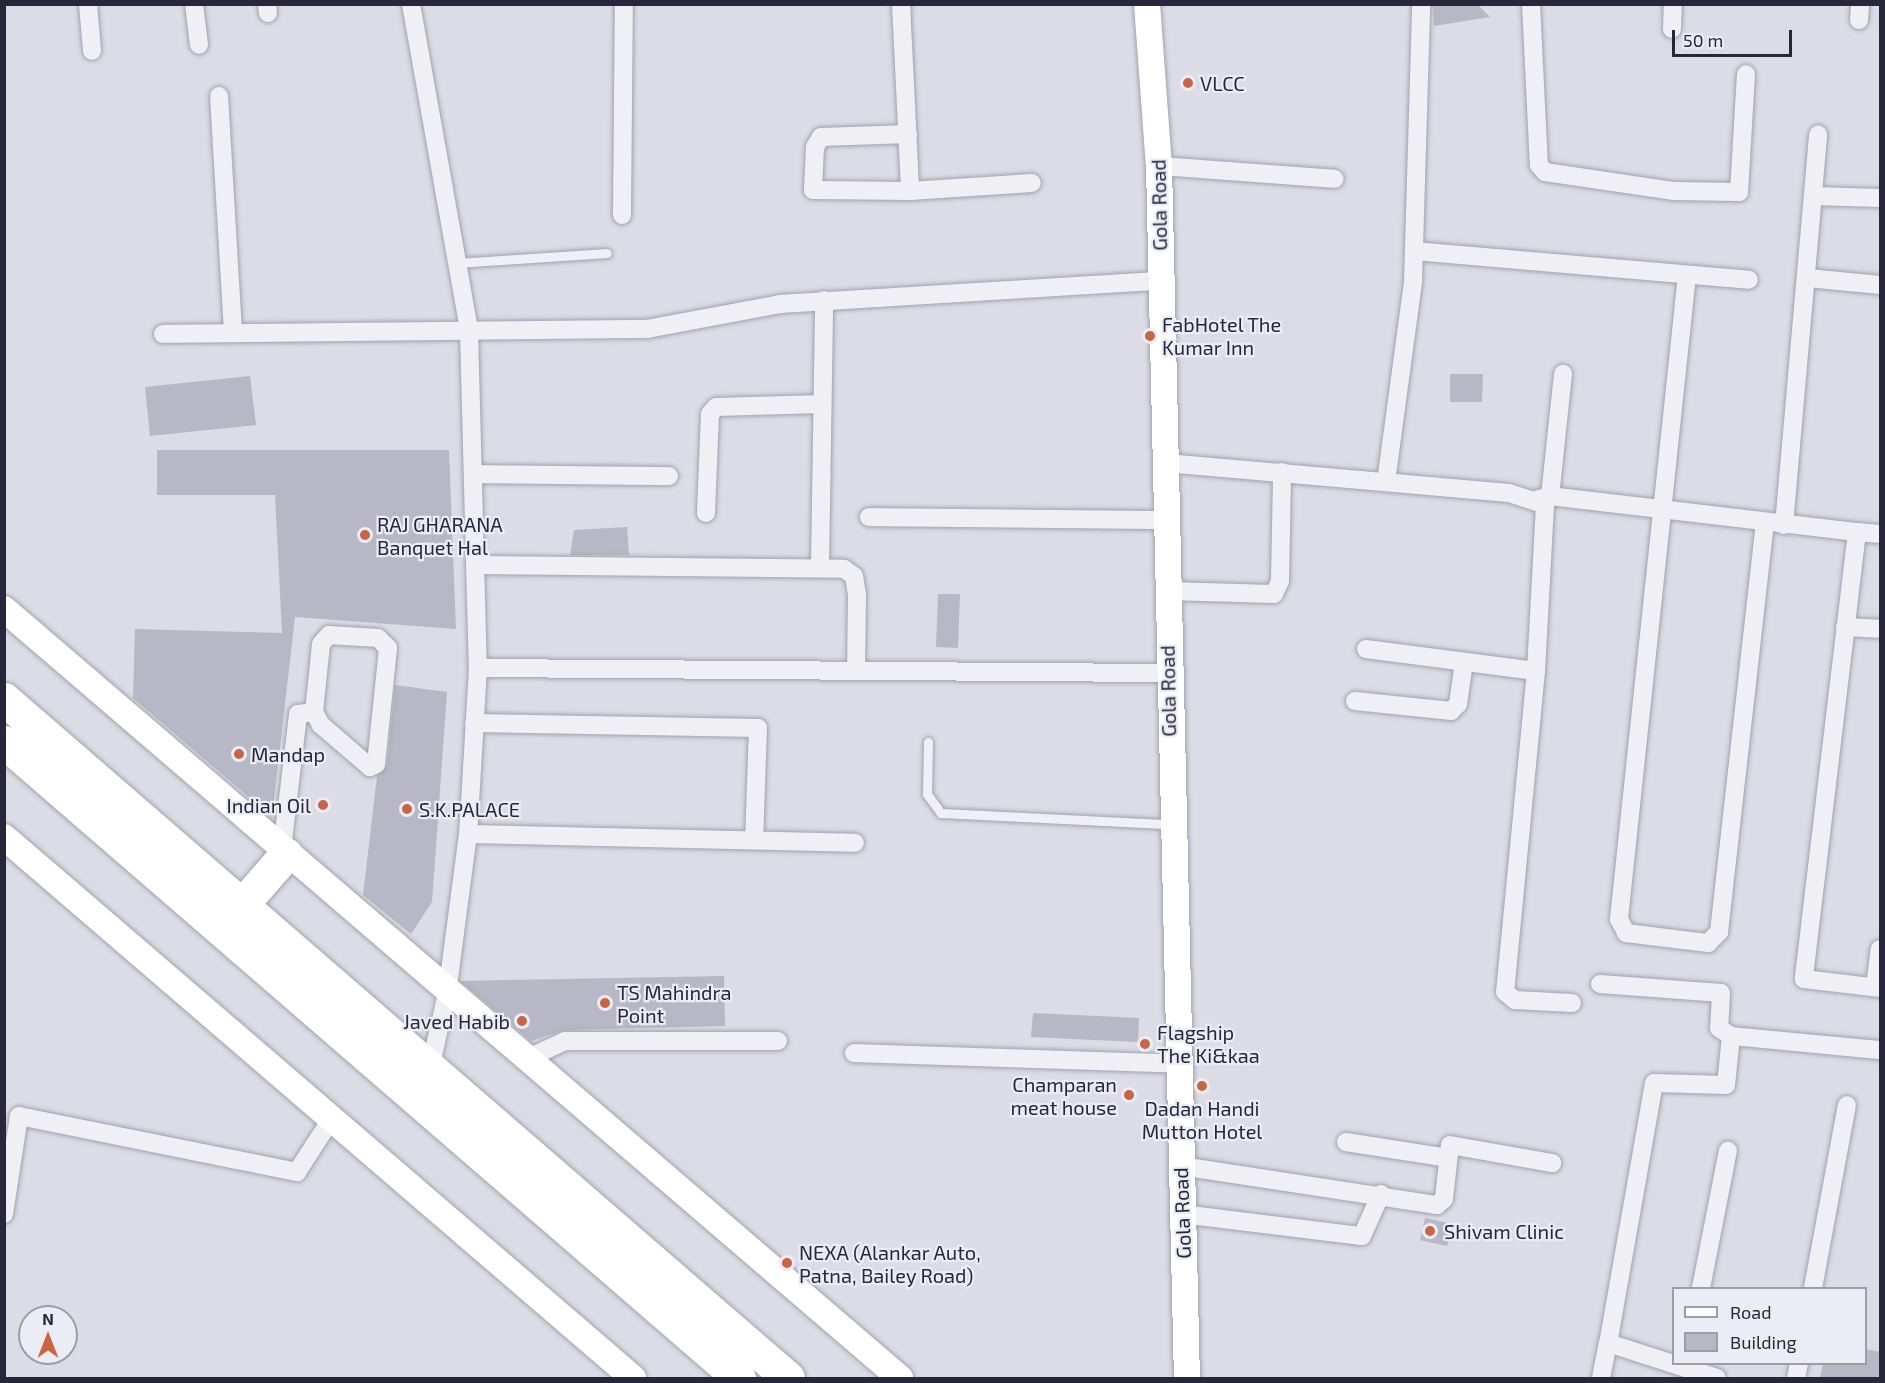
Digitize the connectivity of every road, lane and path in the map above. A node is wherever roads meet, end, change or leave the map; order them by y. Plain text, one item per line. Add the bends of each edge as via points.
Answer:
1 (88, 4) edge
2 (194, 4) edge
3 (411, 4) edge
4 (624, 4) edge
5 (901, 4) edge
6 (1147, 4) edge
7 (1421, 4) edge
8 (1531, 4) edge
9 (1673, 4) edge
10 (1672, 29) dead end
11 (199, 45) dead end
12 (92, 51) dead end
13 (1746, 74) dead end
14 (219, 96) dead end
15 (908, 134) junction
16 (1818, 134) dead end
17 (1159, 166) junction
18 (1335, 179) dead end
19 (1032, 183) dead end
20 (910, 191) junction
21 (1814, 196) junction
22 (1881, 198) edge
23 (622, 215) dead end
24 (1414, 251) junction
25 (607, 253) dead end
26 (457, 263) junction
27 (1687, 275) junction
28 (1808, 278) junction
29 (1749, 280) dead end
30 (1161, 281) junction
31 (1881, 285) edge
32 (824, 300) junction
33 (468, 328) junction
34 (233, 332) junction
35 (163, 334) dead end
36 (1563, 374) dead end
37 (822, 404) junction
38 (1166, 463) junction
39 (1282, 472) junction
40 (474, 474) junction
41 (669, 476) dead end
42 (1386, 482) junction
43 (1545, 498) junction
44 (706, 513) dead end
45 (1665, 514) junction
46 (869, 517) dead end
47 (1169, 520) junction
48 (1765, 523) junction
49 (1784, 525) junction
50 (1857, 532) junction
51 (1881, 534) edge
52 (476, 565) junction
53 (820, 566) junction
54 (1168, 591) junction
55 (4, 609) edge
56 (1845, 627) junction
57 (1881, 629) edge
58 (1366, 649) dead end
59 (1464, 662) junction
60 (478, 669) junction
61 (856, 671) junction
62 (1536, 671) junction
63 (1167, 673) junction
64 (4, 699) edge
65 (1355, 701) dead end
66 (314, 712) junction
67 (474, 723) junction
68 (4, 742) edge
69 (928, 742) dead end
70 (1170, 824) junction
71 (468, 834) junction
72 (4, 837) edge
73 (754, 840) junction
74 (855, 843) dead end
75 (284, 851) junction
76 (240, 907) junction
77 (1881, 949) edge
78 (1600, 984) dead end
79 (1878, 988) edge
80 (447, 993) junction
81 (1572, 1003) dead end
82 (1731, 1036) junction
83 (778, 1041) dead end
84 (1881, 1050) edge
85 (854, 1053) dead end
86 (524, 1060) junction
87 (1179, 1064) junction
88 (422, 1082) junction
89 (1847, 1105) dead end
90 (332, 1118) junction
91 (1346, 1142) dead end
92 (1728, 1151) dead end
93 (1448, 1158) junction
94 (1552, 1162) dead end
95 (1181, 1166) junction
96 (1382, 1194) junction
97 (4, 1214) edge
98 (1182, 1214) junction
99 (1701, 1287) edge
100 (1813, 1287) edge
101 (1608, 1343) junction
102 (1672, 1362) edge
103 (1686, 1366) edge
104 (633, 1378) edge
105 (739, 1378) edge
106 (788, 1378) edge
107 (900, 1378) edge
108 (1187, 1378) edge
109 (1601, 1378) edge
110 (1717, 1378) edge

1 - 12 street
2 - 11 street
3 - 26 street
4 - 23 street
5 - 15 street
6 - 17 street, Gola Road
7 - 24 street
8 - 13 street via 1539,165 1545,172 1673,191 1740,192
9 - 10 street
14 - 34 street
15 - 20 street
15 - 20 street via 821,137 814,147 812,185 816,193
16 - 21 street
17 - 18 street
17 - 30 street, Gola Road
19 - 20 street
21 - 22 street
21 - 28 street
24 - 27 street
24 - 42 street
25 - 26 lane
26 - 33 street
27 - 29 street
27 - 45 street
28 - 31 street
28 - 49 street
30 - 32 street
30 - 38 street, Gola Road
32 - 33 street via 762,307 665,328
32 - 37 street
33 - 34 street
33 - 40 street
34 - 35 street
36 - 43 street
37 - 44 street via 716,407 710,414
37 - 53 street
38 - 39 street
38 - 47 street, Gola Road
39 - 42 street
39 - 54 street via 1280,581 1274,594
40 - 41 street
40 - 52 street
42 - 43 street
43 - 45 street
43 - 62 street via 1547,525
45 - 48 street
45 - 48 street via 1620,924 1626,933 1708,943 1719,932
46 - 47 street
47 - 54 street, Gola Road
48 - 49 street
49 - 50 street
50 - 51 street
50 - 56 street
52 - 53 street
52 - 60 street
53 - 61 street via 844,568 854,576
54 - 63 street, Gola Road
55 - 75 street
56 - 57 street
56 - 79 street via 1804,979
58 - 59 street
59 - 62 street
59 - 65 street via 1458,704 1451,711
60 - 61 street
60 - 67 street
61 - 63 street
62 - 81 street via 1504,992 1515,1000
63 - 70 street, Gola Road
64 - 76 highway
66 - 66 street via 324,639 383,642 388,648 376,764 370,767
66 - 75 street via 298,714
67 - 71 street
67 - 73 street via 758,728
68 - 88 highway
69 - 70 lane via 927,794 942,813
70 - 87 street, Gola Road
71 - 73 street
71 - 80 street
72 - 90 street
73 - 74 street
75 - 76 highway
75 - 80 street
76 - 88 highway
77 - 79 street
78 - 82 street via 1721,993 1719,1028
80 - 86 street
80 - 88 street
82 - 84 street
82 - 101 street via 1726,1085 1654,1083
83 - 86 street via 565,1041
85 - 87 street
86 - 107 street
87 - 95 street, Gola Road
88 - 105 highway
88 - 106 highway
89 - 100 street
90 - 97 street via 297,1172 19,1116
90 - 104 street
91 - 93 street
92 - 99 street
93 - 94 street via 1450,1145
93 - 96 street via 1444,1199 1437,1205
95 - 96 street
95 - 98 street, Gola Road
96 - 98 street via 1362,1236
98 - 108 street, Gola Road
101 - 102 street
101 - 109 street
103 - 110 street

